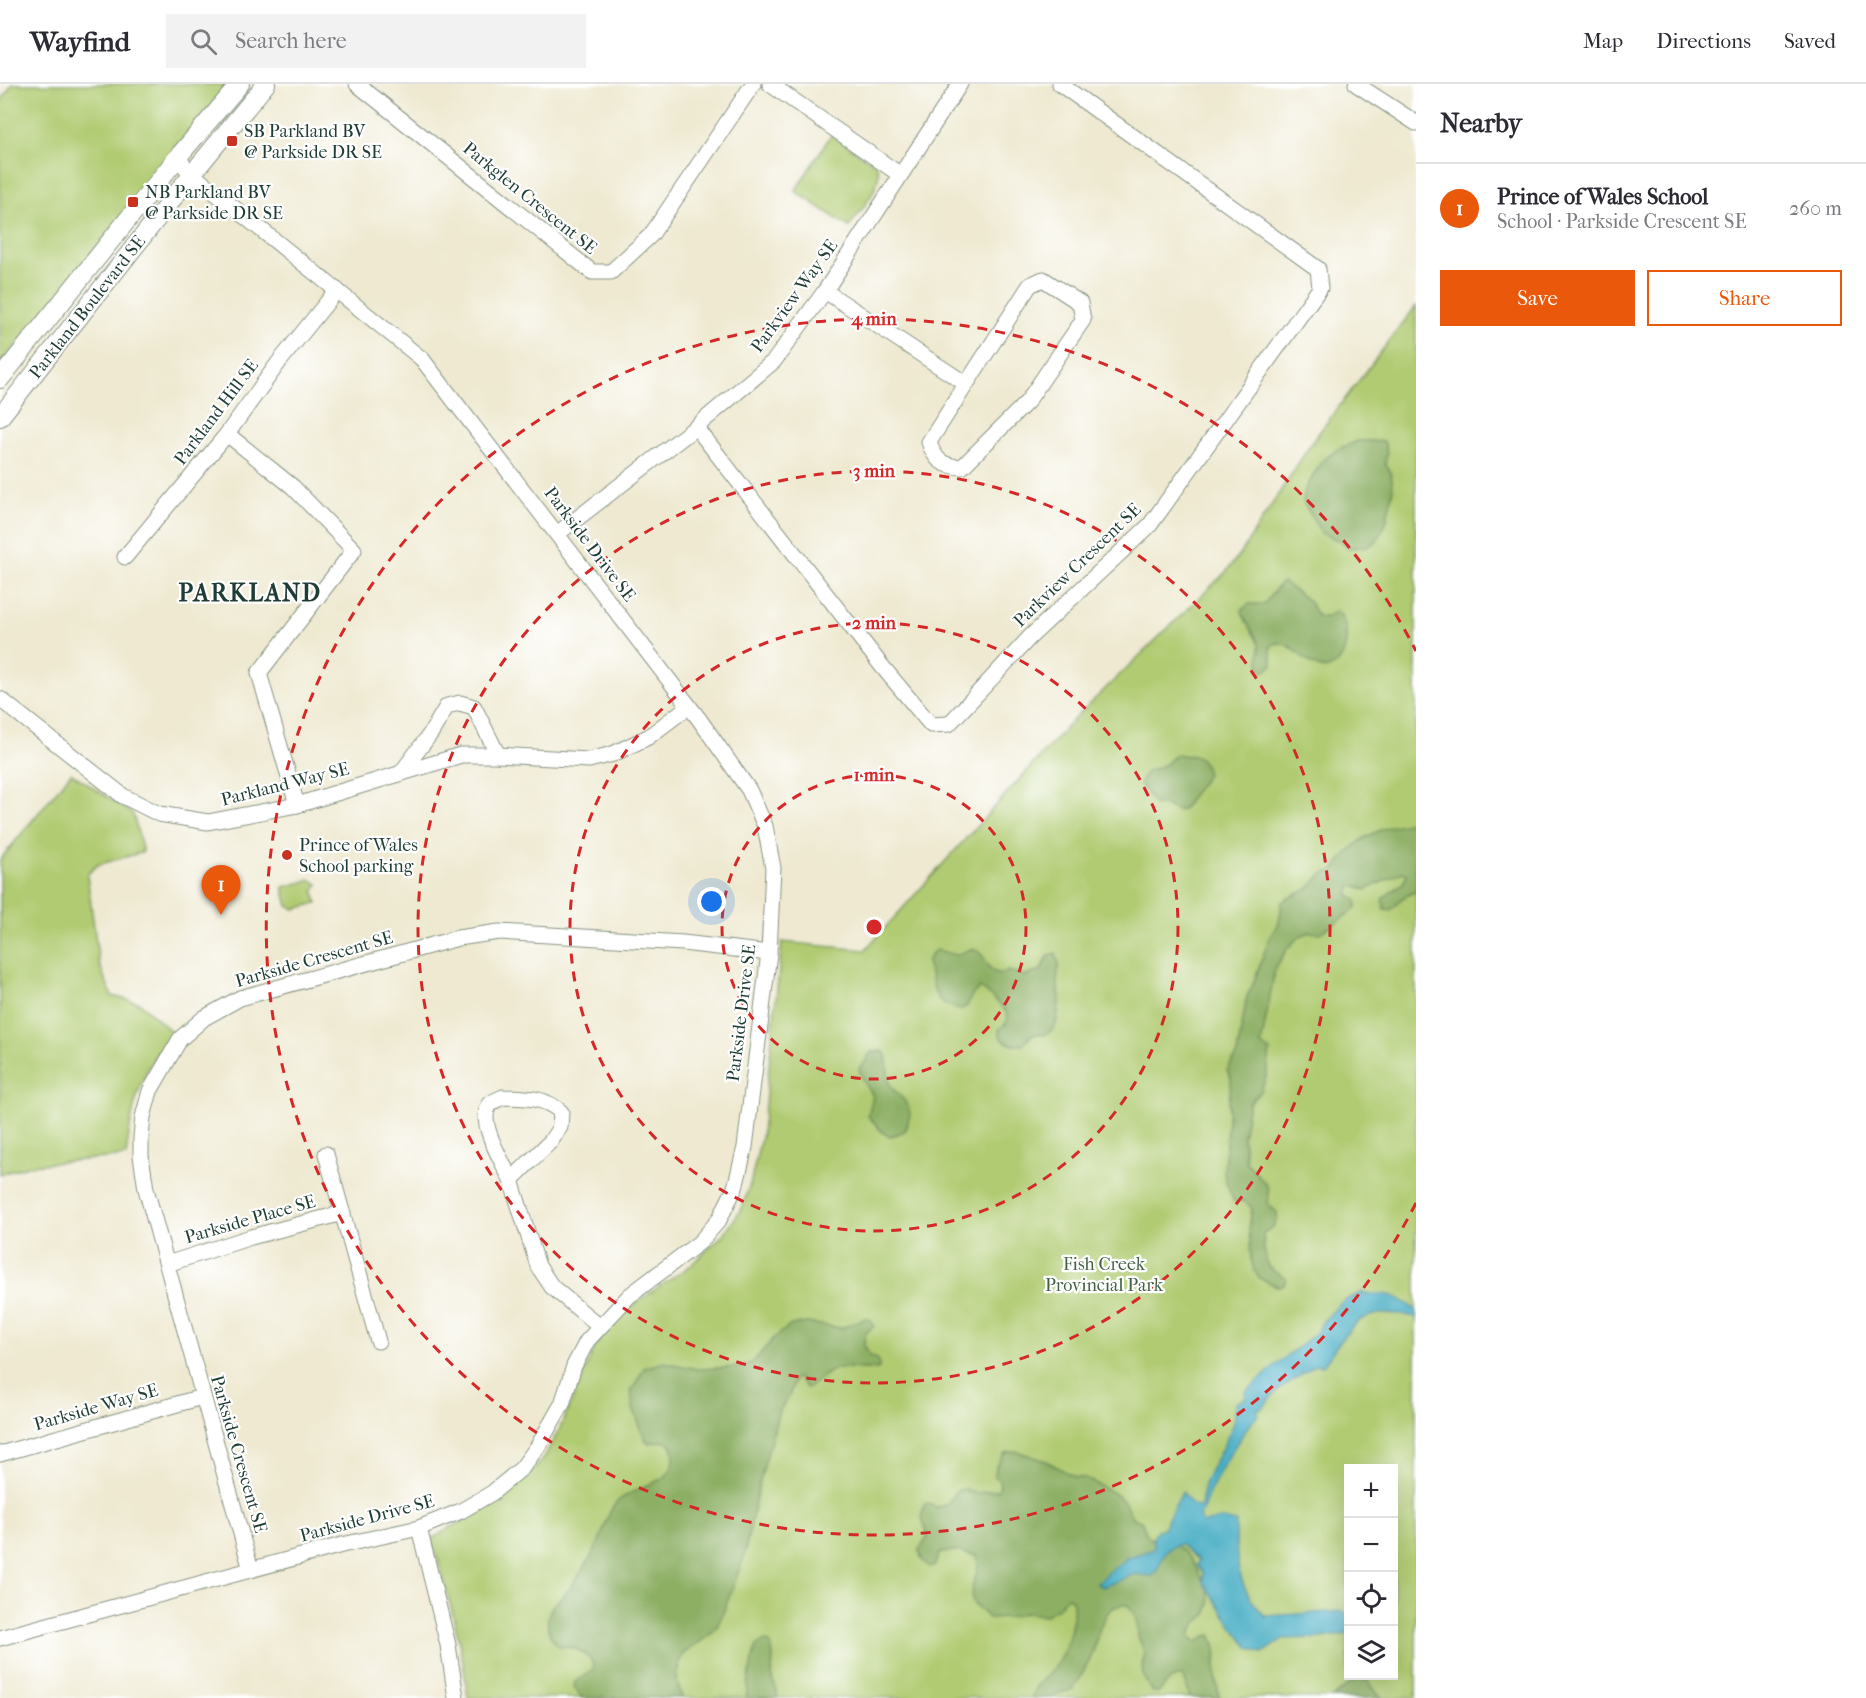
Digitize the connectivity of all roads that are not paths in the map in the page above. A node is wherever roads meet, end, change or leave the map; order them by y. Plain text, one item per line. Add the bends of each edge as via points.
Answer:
1 (240, 84) edge
2 (266, 84) edge
3 (357, 84) edge
4 (753, 84) edge
5 (770, 84) edge
6 (960, 84) edge
7 (1060, 84) edge
8 (1356, 84) edge
9 (1416, 123) edge
10 (177, 158) junction
11 (192, 174) junction
12 (899, 174) junction
13 (337, 290) junction
14 (825, 291) junction
15 (0, 379) edge
16 (966, 384) junction
17 (0, 417) edge
18 (696, 428) junction
19 (227, 434) junction
20 (557, 534) junction
21 (125, 557) dead end
22 (0, 699) edge
23 (689, 706) junction
24 (498, 755) junction
25 (401, 773) junction
26 (297, 805) junction
27 (770, 953) junction
28 (326, 1154) dead end
29 (510, 1180) junction
30 (343, 1213) junction
31 (167, 1264) junction
32 (599, 1326) junction
33 (378, 1341) dead end
34 (202, 1397) junction
35 (0, 1454) edge
36 (419, 1528) junction
37 (251, 1570) junction
38 (0, 1638) edge
39 (456, 1698) edge

1 - 10 street, Parkland Boulevard SE
2 - 11 street, Parkland Boulevard SE
3 - 4 street, Parkglen Crescent SE via 592,272 611,272 651,235
5 - 12 street
6 - 12 street, Parkview Way SE
7 - 18 street, Parkview Crescent SE via 1318,269 1320,288 1149,525 1030,638 949,724 931,725
8 - 9 street
10 - 11 street, Parkside Drive SE
10 - 15 street, Parkland Boulevard SE
11 - 13 street, Parkside Drive SE
11 - 17 street, Parkland Boulevard SE
12 - 14 street, Parkview Way SE
13 - 19 street, Parkland Hill SE
13 - 20 street, Parkside Drive SE via 422,359
14 - 16 street
14 - 18 street, Parkview Way SE via 774,361
16 - 16 street via 1029,285 1043,279 1080,303 1083,320 1027,402 962,467 948,466 933,454 929,442
18 - 20 street, Parkview Way SE
19 - 21 street, Parkland Hill SE
19 - 26 street via 293,487 354,550 259,673
20 - 23 street, Parkside Drive SE
22 - 26 street, Parkland Way SE via 103,782 159,814 208,822
23 - 24 street, Parkland Way SE via 648,737 613,754 589,760
23 - 27 street, Parkside Drive SE via 749,790 765,826 773,868
24 - 25 street, Parkland Way SE via 461,755
24 - 25 street via 474,707 460,703 447,706
25 - 26 street, Parkland Way SE
27 - 31 street, Parkside Crescent SE via 683,943 499,932 458,938 240,998 204,1018 180,1040 150,1091 143,1117 141,1156 146,1190
27 - 32 street, Parkside Drive SE via 745,1148 735,1188 719,1220 700,1242 629,1296
28 - 30 street, Parkside Place SE
29 - 29 street via 551,1141 560,1127 561,1112 551,1104 535,1098 503,1097 491,1103 485,1114 487,1129
29 - 32 street via 538,1266 552,1287
30 - 31 street, Parkside Place SE
30 - 33 street, Parkside Place SE
31 - 34 street, Parkside Crescent SE
32 - 36 street, Parkside Drive SE via 574,1366 562,1404 522,1468 462,1511
34 - 35 street, Parkside Way SE
34 - 37 street, Parkside Crescent SE
36 - 37 street, Parkside Drive SE
36 - 39 street via 448,1645
37 - 38 street, Parkside Drive SE

